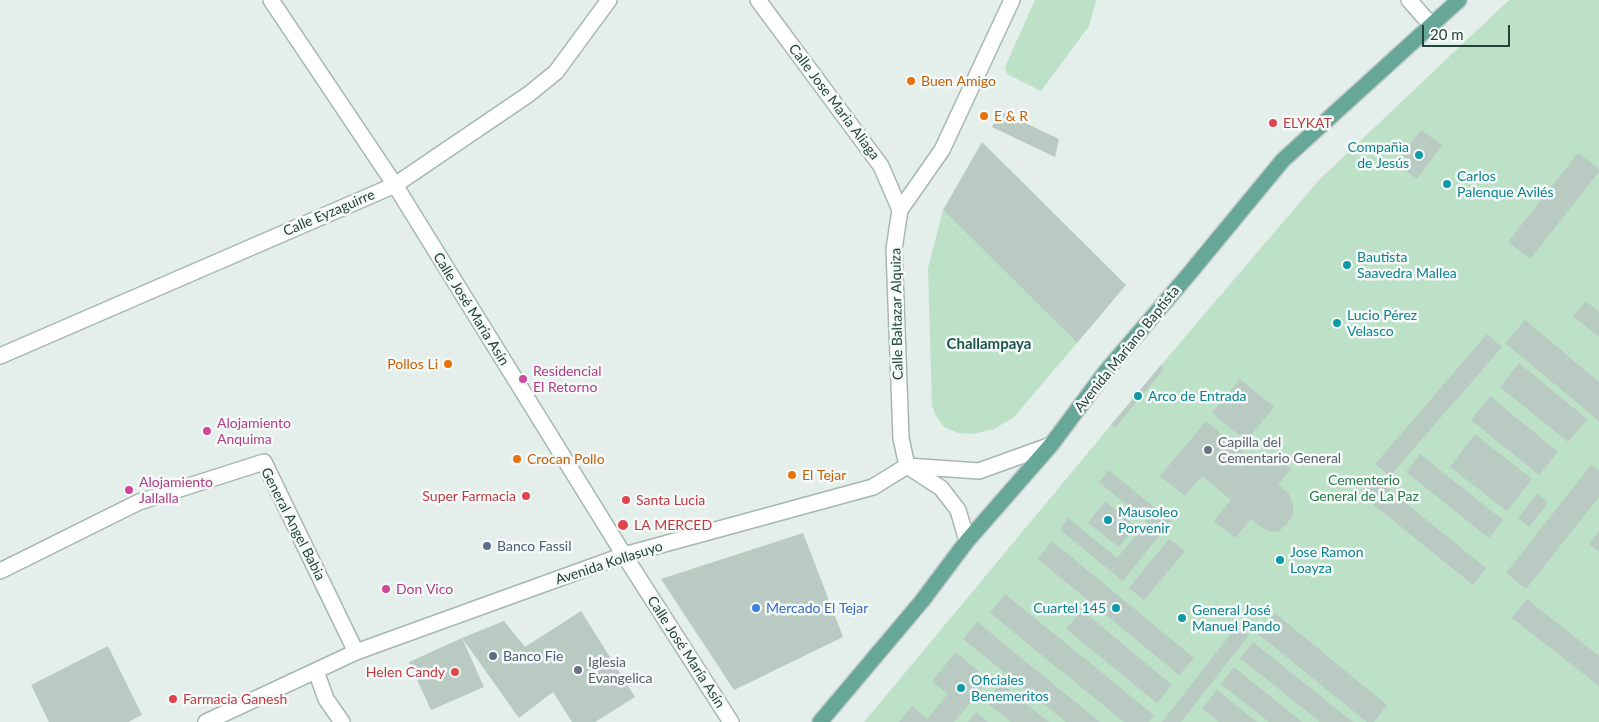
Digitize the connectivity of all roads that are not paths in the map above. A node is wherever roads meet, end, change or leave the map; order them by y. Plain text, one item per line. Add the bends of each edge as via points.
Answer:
1 (271, 0) edge
2 (609, 0) edge
3 (758, 0) edge
4 (1012, 0) edge
5 (1409, 0) edge
6 (1459, 0) edge
7 (1432, 26) junction
8 (394, 185) junction
9 (900, 210) junction
10 (0, 356) edge
11 (1051, 445) junction
12 (907, 466) junction
13 (967, 542) junction
14 (624, 555) junction
15 (0, 571) edge
16 (356, 652) junction
17 (316, 671) junction
18 (206, 722) edge
19 (342, 722) edge
20 (731, 722) edge
21 (820, 722) edge

1 - 8 street, Calle José María Asín
2 - 8 street, Calle Eyzaguirre via 556,72 529,94
3 - 9 street, Calle Jose Maria Aliaga via 881,166
4 - 9 street, Calle Baltazar Alquiza via 942,150
5 - 7 street
6 - 7 main road, Avenida Mariano Baptista
7 - 11 main road, Avenida Mariano Baptista via 1283,160 1107,370
8 - 10 street, Calle Eyzaguirre
8 - 14 street, Calle José María Asín
9 - 12 street, Calle Baltazar Alquiza via 894,249 901,438
11 - 12 street via 979,471
11 - 13 main road, Avenida Mariano Baptista
12 - 13 street via 941,488 958,510
12 - 14 street, Avenida Kollasuyo via 873,487
13 - 21 main road, Avenida Mariano Baptista
14 - 16 street, Avenida Kollasuyo
14 - 20 street, Calle José María Asín
15 - 16 street, General Angel Babia via 139,502 264,462
16 - 17 street, Avenida Kollasuyo
17 - 18 street, Avenida Kollasuyo
17 - 19 street via 326,699

